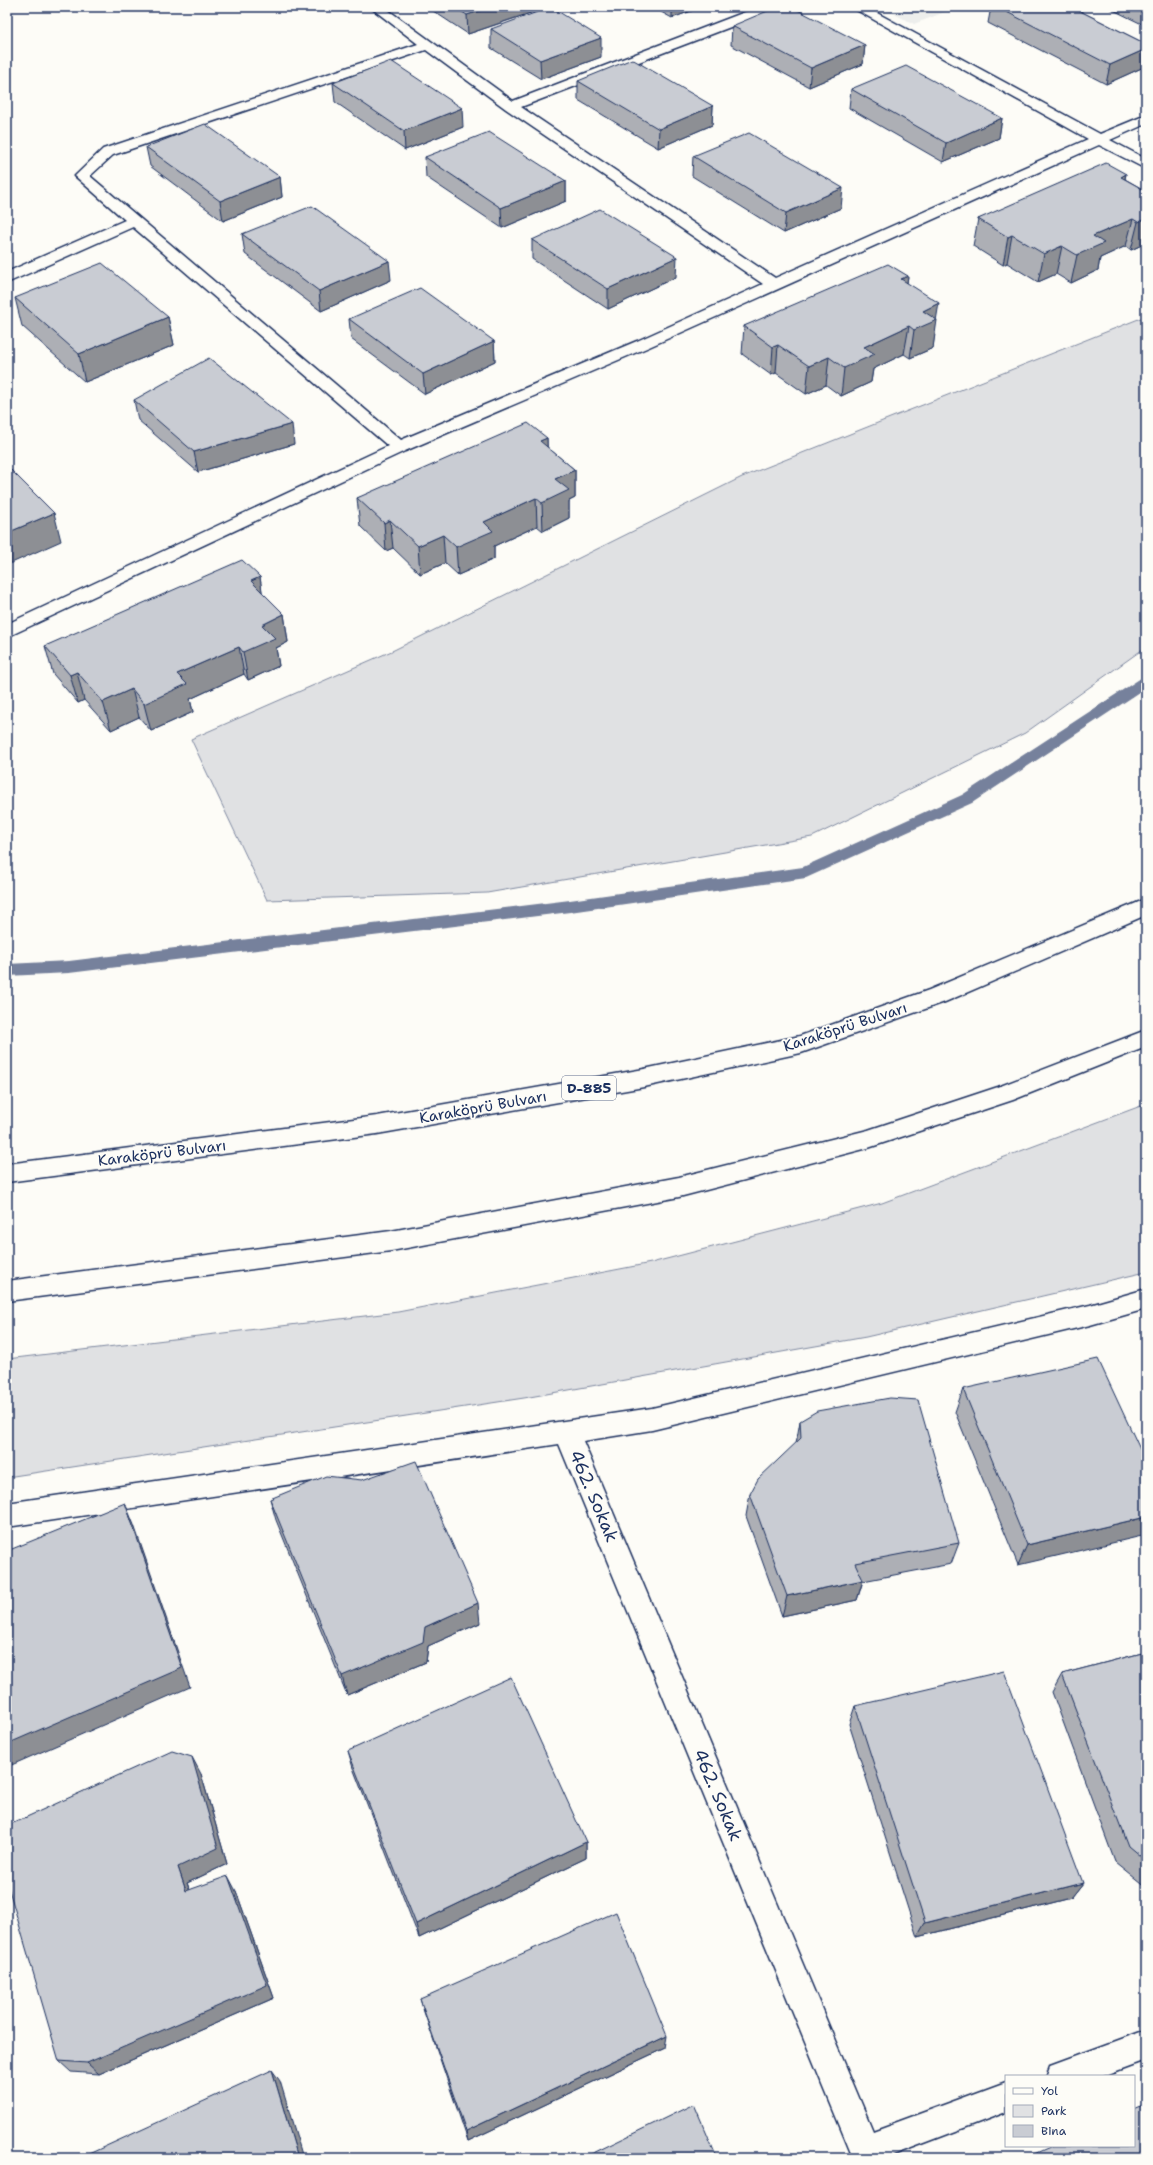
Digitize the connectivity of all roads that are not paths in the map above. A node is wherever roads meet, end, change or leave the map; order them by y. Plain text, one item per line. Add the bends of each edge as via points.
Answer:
1 (376, 7) edge
2 (770, 7) edge
3 (857, 7) edge
4 (429, 45) junction
5 (511, 106) junction
6 (1146, 119) edge
7 (1099, 140) junction
8 (1146, 165) edge
9 (135, 221) junction
10 (7, 278) edge
11 (775, 285) junction
12 (399, 447) junction
13 (7, 631) edge
14 (1146, 907) edge
15 (1146, 1038) edge
16 (7, 1173) edge
17 (7, 1290) edge
18 (1146, 1299) edge
19 (568, 1432) junction
20 (7, 1515) edge
21 (1146, 2045) edge
22 (1065, 2075) edge
23 (1005, 2097) edge
24 (868, 2154) edge

1 - 4 main road
2 - 5 main road
3 - 7 main road
4 - 5 main road
4 - 9 main road via 108,152 82,176
5 - 11 main road
6 - 7 main road
7 - 8 main road
7 - 11 main road
9 - 10 main road
9 - 12 main road
11 - 12 main road
12 - 13 main road
14 - 16 main road, Karaköprü Bulvarı / D-885 via 937,996 801,1044 644,1078 377,1125
15 - 17 main road via 1005,1094 868,1139 679,1187 391,1241
18 - 19 main road via 1090,1315 652,1419
19 - 20 main road
19 - 24 main road, 462. Sokak
21 - 22 main road
23 - 24 main road

